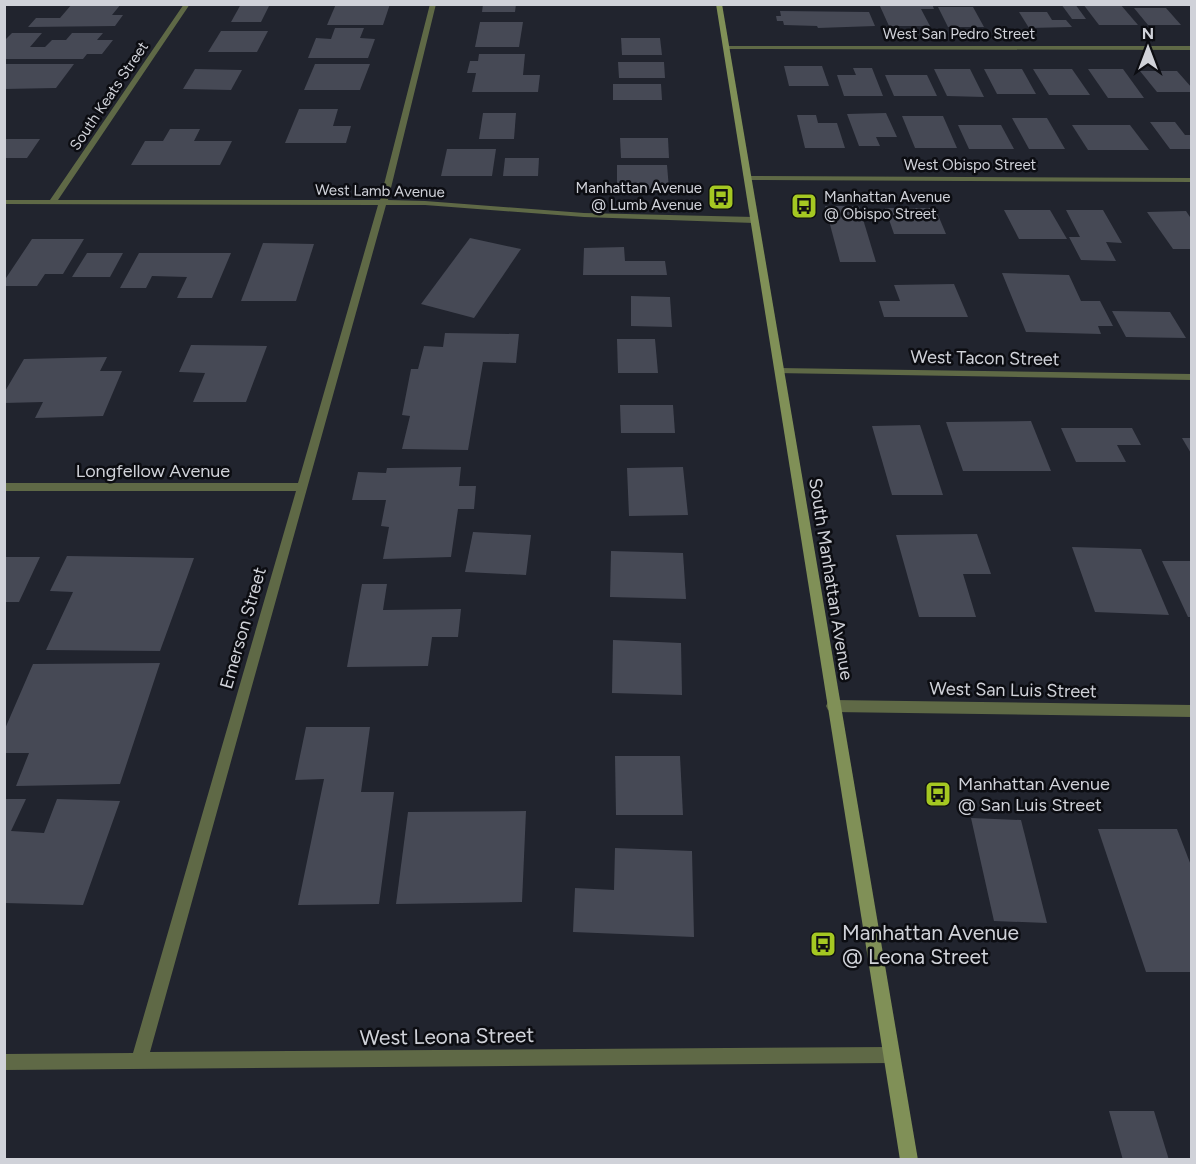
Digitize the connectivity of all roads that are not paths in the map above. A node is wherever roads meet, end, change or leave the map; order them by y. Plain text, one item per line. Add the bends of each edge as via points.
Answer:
1 (187, 4) edge
2 (433, 4) edge
3 (719, 4) edge
4 (726, 47) junction
5 (1191, 48) edge
6 (748, 178) junction
7 (1191, 180) edge
8 (4, 202) edge
9 (52, 202) junction
10 (383, 203) junction
11 (754, 220) junction
12 (778, 371) junction
13 (1191, 377) edge
14 (4, 487) edge
15 (302, 487) junction
16 (833, 706) junction
17 (1191, 711) edge
18 (891, 1055) junction
19 (4, 1062) edge
20 (139, 1062) junction
21 (909, 1160) edge

1 - 9 street, South Keats Street
2 - 10 street, Emerson Street
3 - 4 main road, South Manhattan Avenue
4 - 5 street, West San Pedro Street
4 - 6 main road, South Manhattan Avenue
6 - 7 street, West Obispo Street
6 - 11 main road, South Manhattan Avenue
8 - 9 street, West Lamb Avenue
9 - 10 street, West Lamb Avenue
10 - 11 street, West Lamb Avenue
10 - 15 street, Emerson Street
11 - 12 main road, South Manhattan Avenue
12 - 13 street, West Tacon Street
12 - 16 main road, South Manhattan Avenue
14 - 15 street, Longfellow Avenue
15 - 20 street, Emerson Street
16 - 17 street, West San Luis Street
16 - 18 main road, South Manhattan Avenue
18 - 20 street, West Leona Street
18 - 21 main road, South Manhattan Avenue
19 - 20 street, West Leona Street

